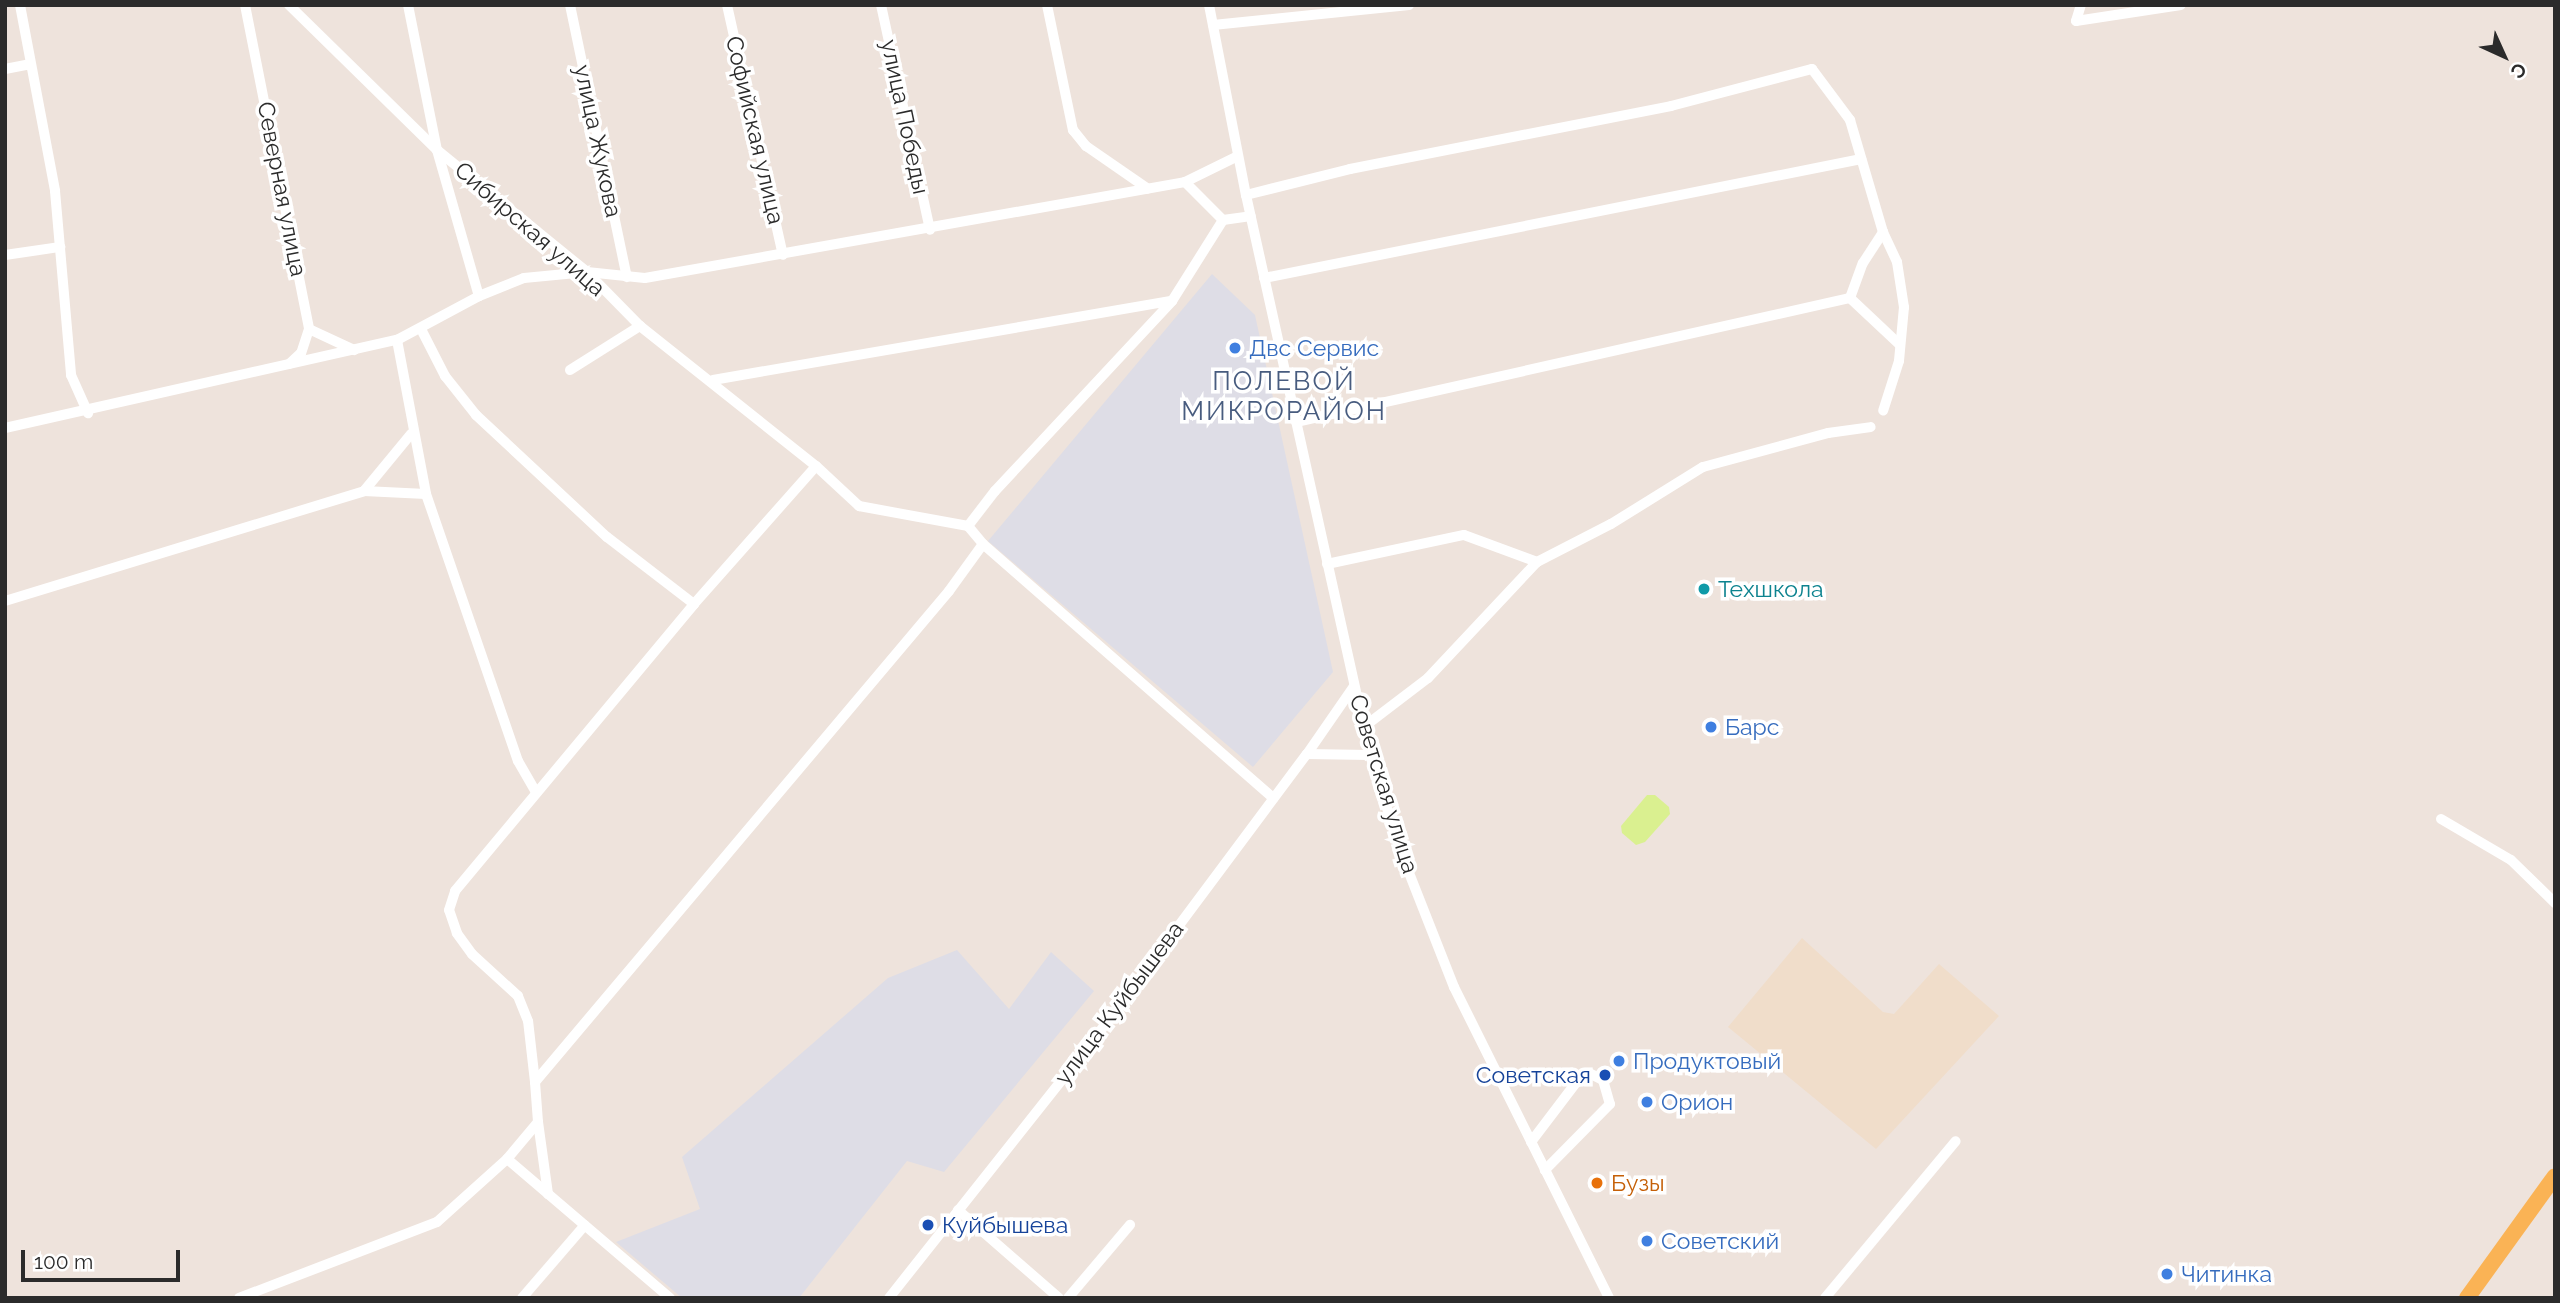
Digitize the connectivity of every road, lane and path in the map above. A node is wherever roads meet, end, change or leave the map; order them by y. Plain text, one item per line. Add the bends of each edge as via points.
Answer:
1 (20, 5) edge
2 (245, 5) edge
3 (289, 5) edge
4 (408, 5) edge
5 (570, 5) edge
6 (727, 5) edge
7 (881, 5) edge
8 (1047, 5) edge
9 (1209, 5) edge
10 (1409, 5) edge
11 (2092, 5) edge
12 (2182, 5) edge
13 (2079, 14) edge
14 (1213, 24) junction
15 (30, 64) junction
16 (5, 69) edge
17 (438, 150) junction
18 (1238, 156) junction
19 (1861, 159) junction
20 (1185, 182) junction
21 (1148, 189) junction
22 (1245, 195) junction
23 (1251, 216) junction
24 (1223, 219) junction
25 (930, 230) junction
26 (1883, 232) junction
27 (60, 247) junction
28 (5, 255) edge
29 (783, 255) junction
30 (587, 272) junction
31 (627, 277) junction
32 (1264, 278) junction
33 (479, 296) junction
34 (1850, 299) junction
35 (1172, 301) junction
36 (640, 326) junction
37 (309, 329) junction
38 (421, 329) junction
39 (397, 340) junction
40 (1899, 344) junction
41 (354, 350) junction
42 (287, 366) junction
43 (569, 370) dead end
44 (713, 380) junction
45 (1883, 411) dead end
46 (88, 413) junction
47 (1296, 422) junction
48 (1871, 427) dead end
49 (5, 428) edge
50 (411, 434) junction
51 (816, 466) junction
52 (364, 491) junction
53 (426, 494) junction
54 (968, 526) junction
55 (983, 544) junction
56 (1537, 562) junction
57 (1327, 564) junction
58 (5, 601) edge
59 (694, 604) junction
60 (1354, 686) junction
61 (1364, 726) junction
62 (1307, 754) junction
63 (1370, 755) junction
64 (536, 792) junction
65 (1273, 798) junction
66 (2441, 819) dead end
67 (2555, 903) edge
68 (535, 1082) junction
69 (538, 1122) junction
70 (1956, 1141) dead end
71 (1531, 1142) junction
72 (506, 1160) junction
73 (1545, 1170) junction
74 (2555, 1176) edge
75 (548, 1194) junction
76 (958, 1210) junction
77 (584, 1224) junction
78 (1130, 1225) dead end
79 (524, 1297) edge
80 (239, 1298) edge
81 (670, 1298) edge
82 (889, 1298) edge
83 (1059, 1298) edge
84 (1068, 1298) edge
85 (1609, 1298) edge
86 (1825, 1298) edge
87 (2467, 1298) edge

1 - 15 street
2 - 37 street, Северная улица
3 - 17 street, Сибирская улица
4 - 17 street
5 - 31 street, улица Жукова
6 - 29 street, Софийская улица
7 - 25 street, улица Победы
8 - 21 street via 1073,130 1086,146
9 - 14 street, Советская улица
10 - 14 street
11 - 13 street
12 - 13 street
14 - 18 street, Советская улица
15 - 16 street
15 - 27 street via 55,191
17 - 30 street, Сибирская улица
17 - 33 street
18 - 20 street
18 - 22 street, Советская улица
19 - 22 street via 1850,120 1812,69 1671,106 1350,169
19 - 26 street
19 - 32 street
20 - 21 street
20 - 24 street
21 - 25 street
22 - 23 street, Советская улица
23 - 24 street
23 - 32 street, Советская улица
24 - 35 street
25 - 29 street
26 - 34 street via 1863,263
26 - 40 street via 1897,262 1904,307
27 - 28 street
27 - 46 street via 71,375
29 - 31 street
30 - 31 street
30 - 33 street via 524,278
30 - 36 street, Сибирская улица
32 - 47 street, Советская улица
33 - 38 street
34 - 40 street
34 - 47 street
35 - 44 street
35 - 54 street via 995,491
36 - 43 street
36 - 44 street, Сибирская улица
37 - 41 street
37 - 42 street via 301,353
38 - 39 street
38 - 59 street via 444,376 484,424 607,537
39 - 41 street
39 - 50 street via 413,407
40 - 45 street via 1899,361
41 - 42 street
42 - 46 street
44 - 51 street, Сибирская улица
46 - 49 street
47 - 57 street, Советская улица
48 - 56 street via 1828,433 1703,467 1611,524
50 - 52 street
50 - 53 street
51 - 54 street, Сибирская улица via 859,506
51 - 59 street
52 - 53 street
52 - 58 street
53 - 64 street via 518,761
54 - 55 street
55 - 65 street
55 - 68 street via 949,591
56 - 57 street via 1464,535
56 - 61 street via 1428,678
57 - 60 street, Советская улица
59 - 64 street
60 - 61 street, Советская улица
60 - 62 street, улица Куйбышева
61 - 63 street, Советская улица
62 - 63 street
62 - 65 street, улица Куйбышева
63 - 71 street, Советская улица via 1402,855 1454,986
64 - 68 street via 455,891 449,910 472,954 517,996 528,1021
65 - 76 street, улица Куйбышева via 1098,1034
66 - 67 street via 2511,860
68 - 69 street
69 - 72 street
69 - 75 street
70 - 86 street
71 - 73 street, Советская улица
71 - 73 street via 1578,1080 1589,1073 1603,1080 1610,1104
72 - 75 street
72 - 80 street via 437,1222
73 - 85 street, Советская улица
74 - 87 main road
75 - 77 street
76 - 82 street, улица Куйбышева
76 - 83 street
77 - 79 street
77 - 81 street
78 - 84 street

